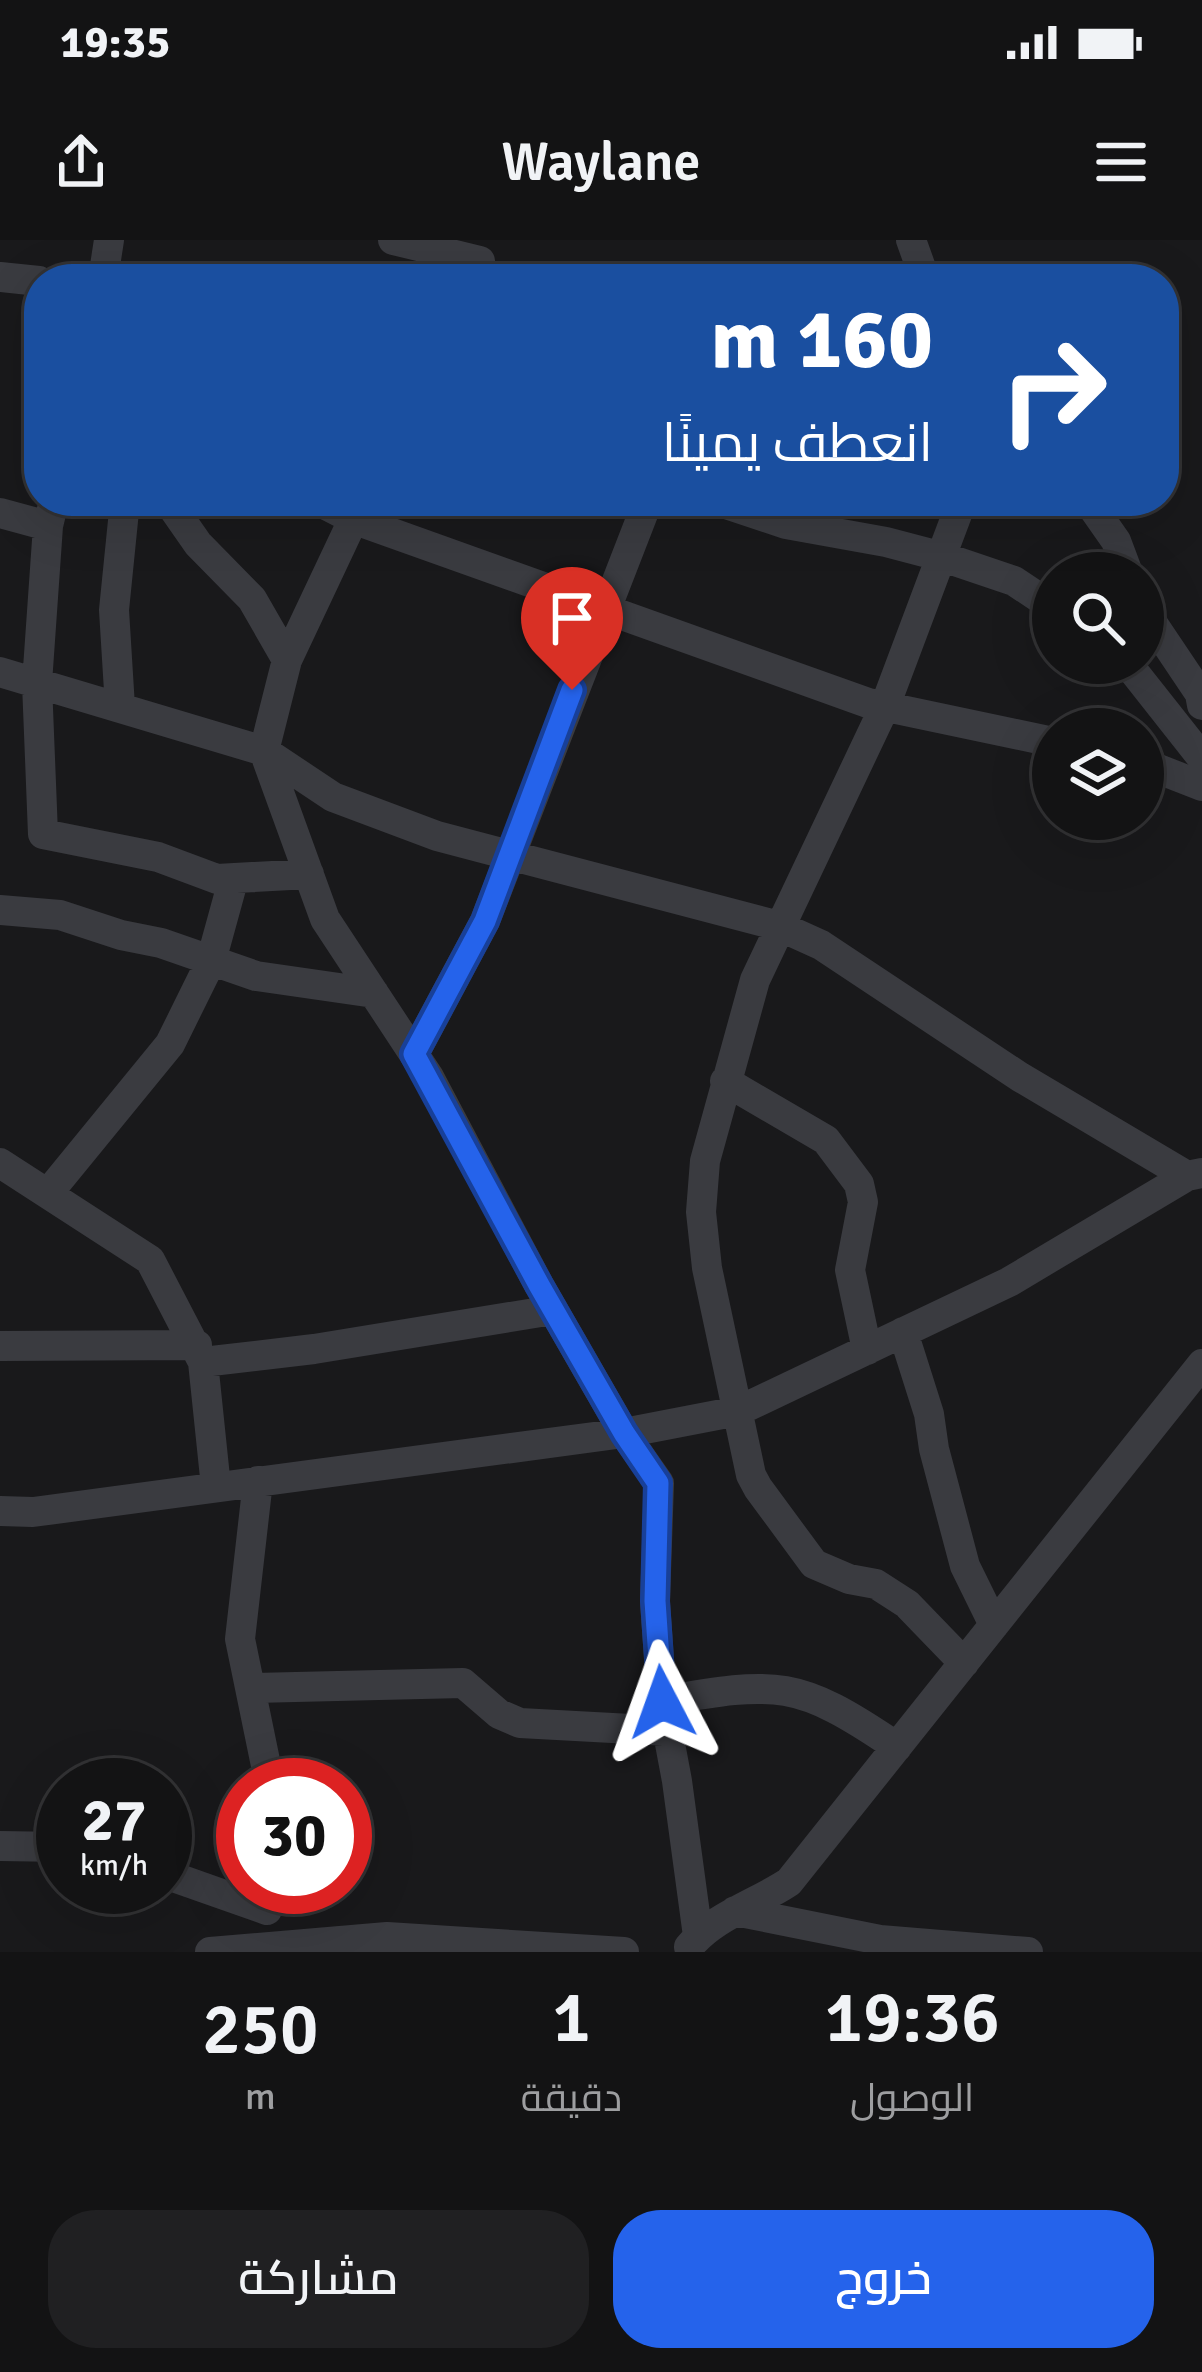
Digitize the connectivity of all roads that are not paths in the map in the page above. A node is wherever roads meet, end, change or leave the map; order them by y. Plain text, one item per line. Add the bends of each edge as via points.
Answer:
1 (393, 240) edge
2 (481, 260) edge
3 (51, 516) edge
4 (123, 516) edge
5 (178, 516) edge
6 (354, 516) edge
7 (372, 516) edge
8 (641, 516) edge
9 (762, 516) edge
10 (957, 516) edge
11 (1098, 516) edge
12 (1120, 552) edge
13 (943, 557) junction
14 (1032, 593) edge
15 (604, 607) junction
16 (1164, 640) edge
17 (287, 660) junction
18 (0, 672) edge
19 (37, 683) junction
20 (1143, 684) edge
21 (885, 706) junction
22 (1202, 706) edge
23 (120, 707) junction
24 (1032, 738) edge
25 (1195, 750) edge
26 (264, 751) junction
27 (1164, 771) edge
28 (1202, 786) edge
29 (507, 855) junction
30 (309, 874) junction
31 (233, 881) junction
32 (0, 910) edge
33 (779, 926) junction
34 (211, 961) junction
35 (374, 993) junction
36 (414, 1054) junction
37 (725, 1081) junction
38 (0, 1163) edge
39 (1194, 1174) edge
40 (49, 1192) junction
41 (554, 1310) junction
42 (903, 1333) junction
43 (0, 1346) edge
44 (867, 1350) junction
45 (200, 1353) junction
46 (1202, 1364) edge
47 (738, 1411) junction
48 (624, 1433) junction
49 (258, 1481) junction
50 (216, 1487) junction
51 (0, 1511) edge
52 (994, 1625) junction
53 (964, 1663) junction
54 (251, 1688) junction
55 (665, 1716) junction
56 (897, 1747) junction
57 (265, 1758) edge
58 (0, 1846) edge
59 (36, 1847) edge
60 (735, 1911) junction
61 (270, 1914) edge
62 (691, 1944) edge
63 (878, 1946) edge
64 (276, 1947) edge
65 (211, 1952) edge
66 (624, 1952) edge
67 (1028, 1952) edge

1 - 2 street
3 - 19 street
4 - 23 street via 114,610
5 - 17 street via 252,599
6 - 17 street
7 - 15 street
8 - 15 street
9 - 13 street
10 - 13 street
11 - 12 street
13 - 14 street
13 - 21 street
15 - 21 street
15 - 29 street
16 - 22 street
17 - 26 street
18 - 19 street
19 - 23 street
19 - 31 street via 43,834
20 - 25 street
21 - 24 street
21 - 33 street
22 - 25 street
23 - 26 street
26 - 29 street via 333,797
26 - 30 street
27 - 28 street
29 - 33 street
29 - 36 street via 470,952
30 - 31 street
30 - 35 street via 325,919
31 - 34 street
32 - 34 street via 60,915
33 - 37 street
33 - 39 street
34 - 35 street via 256,976
34 - 40 street via 170,1044
35 - 36 street
36 - 41 street
37 - 44 street via 826,1140 859,1184 850,1270
37 - 47 street via 701,1212
38 - 40 street
39 - 42 street via 1009,1282
40 - 45 street via 150,1260
41 - 45 street via 314,1349
41 - 48 street
42 - 44 street
42 - 52 street via 965,1566
43 - 45 street
44 - 47 street
45 - 50 street
46 - 52 street
47 - 48 street
47 - 53 street via 751,1475 814,1564 907,1604
48 - 49 street
48 - 55 street via 658,1483 655,1601
49 - 50 street
49 - 54 street via 240,1619
50 - 51 street
52 - 53 street
53 - 56 street
54 - 55 street via 463,1683 520,1723
54 - 57 street
55 - 56 street via 747,1687 779,1688 843,1710
55 - 62 street
56 - 60 street via 789,1882
58 - 59 street
60 - 62 street
60 - 63 street
61 - 64 street
63 - 67 street
64 - 65 street
64 - 66 street via 387,1937

